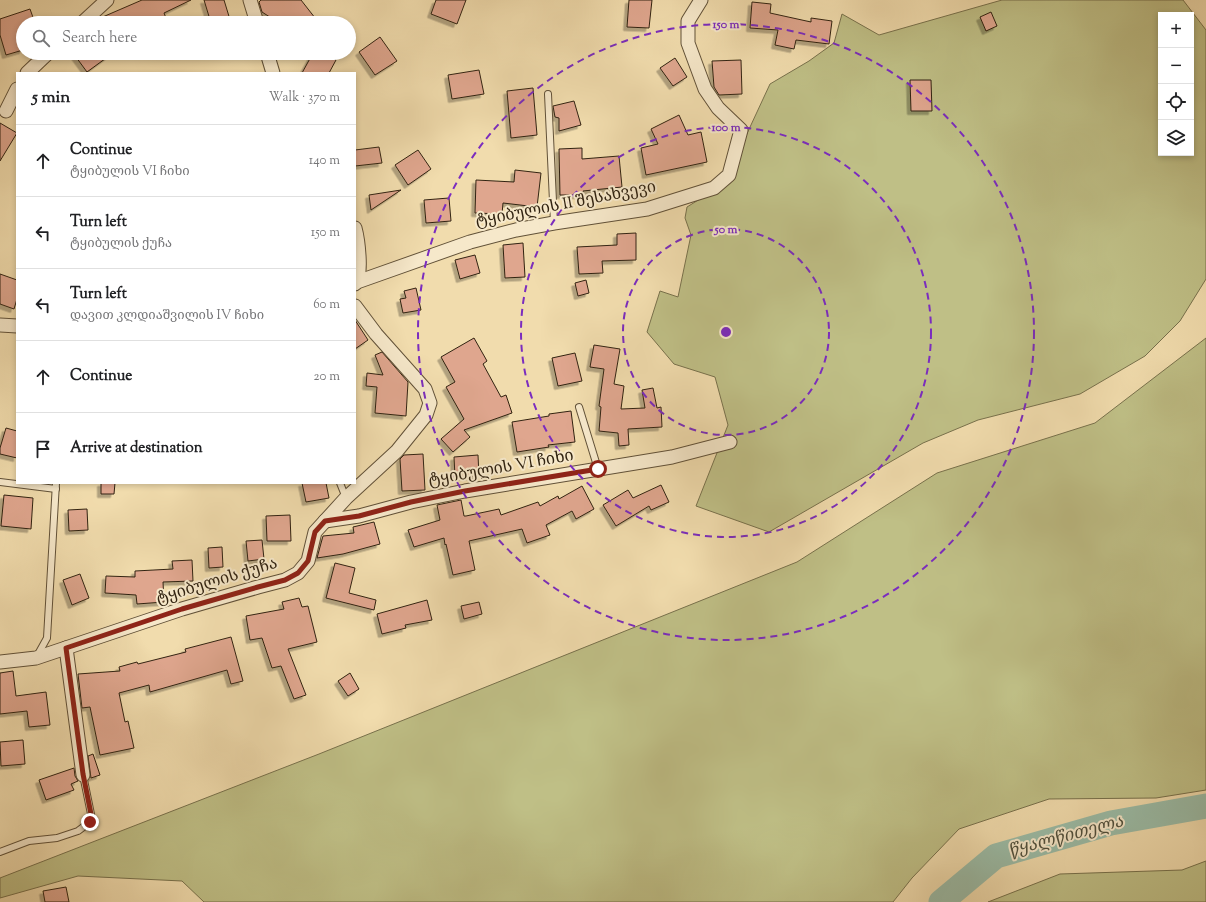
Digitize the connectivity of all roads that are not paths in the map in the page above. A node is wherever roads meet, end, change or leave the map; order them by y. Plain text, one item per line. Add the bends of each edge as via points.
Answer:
1 (107, 0) edge
2 (250, 0) edge
3 (701, 0) edge
4 (90, 16) edge
5 (255, 16) edge
6 (41, 60) edge
7 (269, 60) edge
8 (28, 72) edge
9 (273, 72) edge
10 (16, 92) edge
11 (548, 94) dead end
12 (8, 112) edge
13 (554, 223) junction
14 (356, 238) edge
15 (356, 283) edge
16 (356, 307) edge
17 (0, 325) edge
18 (16, 326) edge
19 (579, 407) dead end
20 (730, 442) dead end
21 (598, 469) junction
22 (0, 482) edge
23 (16, 483) edge
24 (28, 484) edge
25 (340, 484) edge
26 (56, 486) edge
27 (346, 498) junction
28 (325, 521) junction
29 (66, 648) junction
30 (36, 658) junction
31 (0, 662) edge
32 (83, 774) joint
33 (0, 852) edge

1 - 4 street
2 - 5 street
3 - 13 street, ტყიბულის II შესახვევი via 688,20 688,43 705,89 718,108 742,130 729,175 714,188 647,209
6 - 8 street
7 - 9 street
10 - 12 street
11 - 13 lane
13 - 15 street, ტყიბულის II შესახვევი via 470,242
14 - 15 street via 359,266
16 - 27 street, ტყიბულის ქუჩა via 425,389 430,403 426,415 397,451
17 - 18 street
19 - 21 lane
20 - 21 street, ტყიბულის VI ჩიხი via 672,457
21 - 28 street, ტყიბულის VI ჩიხი via 457,493 359,516
22 - 23 lane
24 - 26 lane
25 - 27 lane
26 - 30 lane via 47,638
27 - 28 street, ტყიბულის ქუჩა
28 - 29 street, ტყიბულის ქუჩა via 315,532 308,561 298,573 285,580 182,609
29 - 30 street, ტყიბულის ქუჩა
29 - 32 street
30 - 31 street, ტყიბულის ქუჩა
32 - 33 lane via 91,814 90,822 78,831 58,838 29,841

